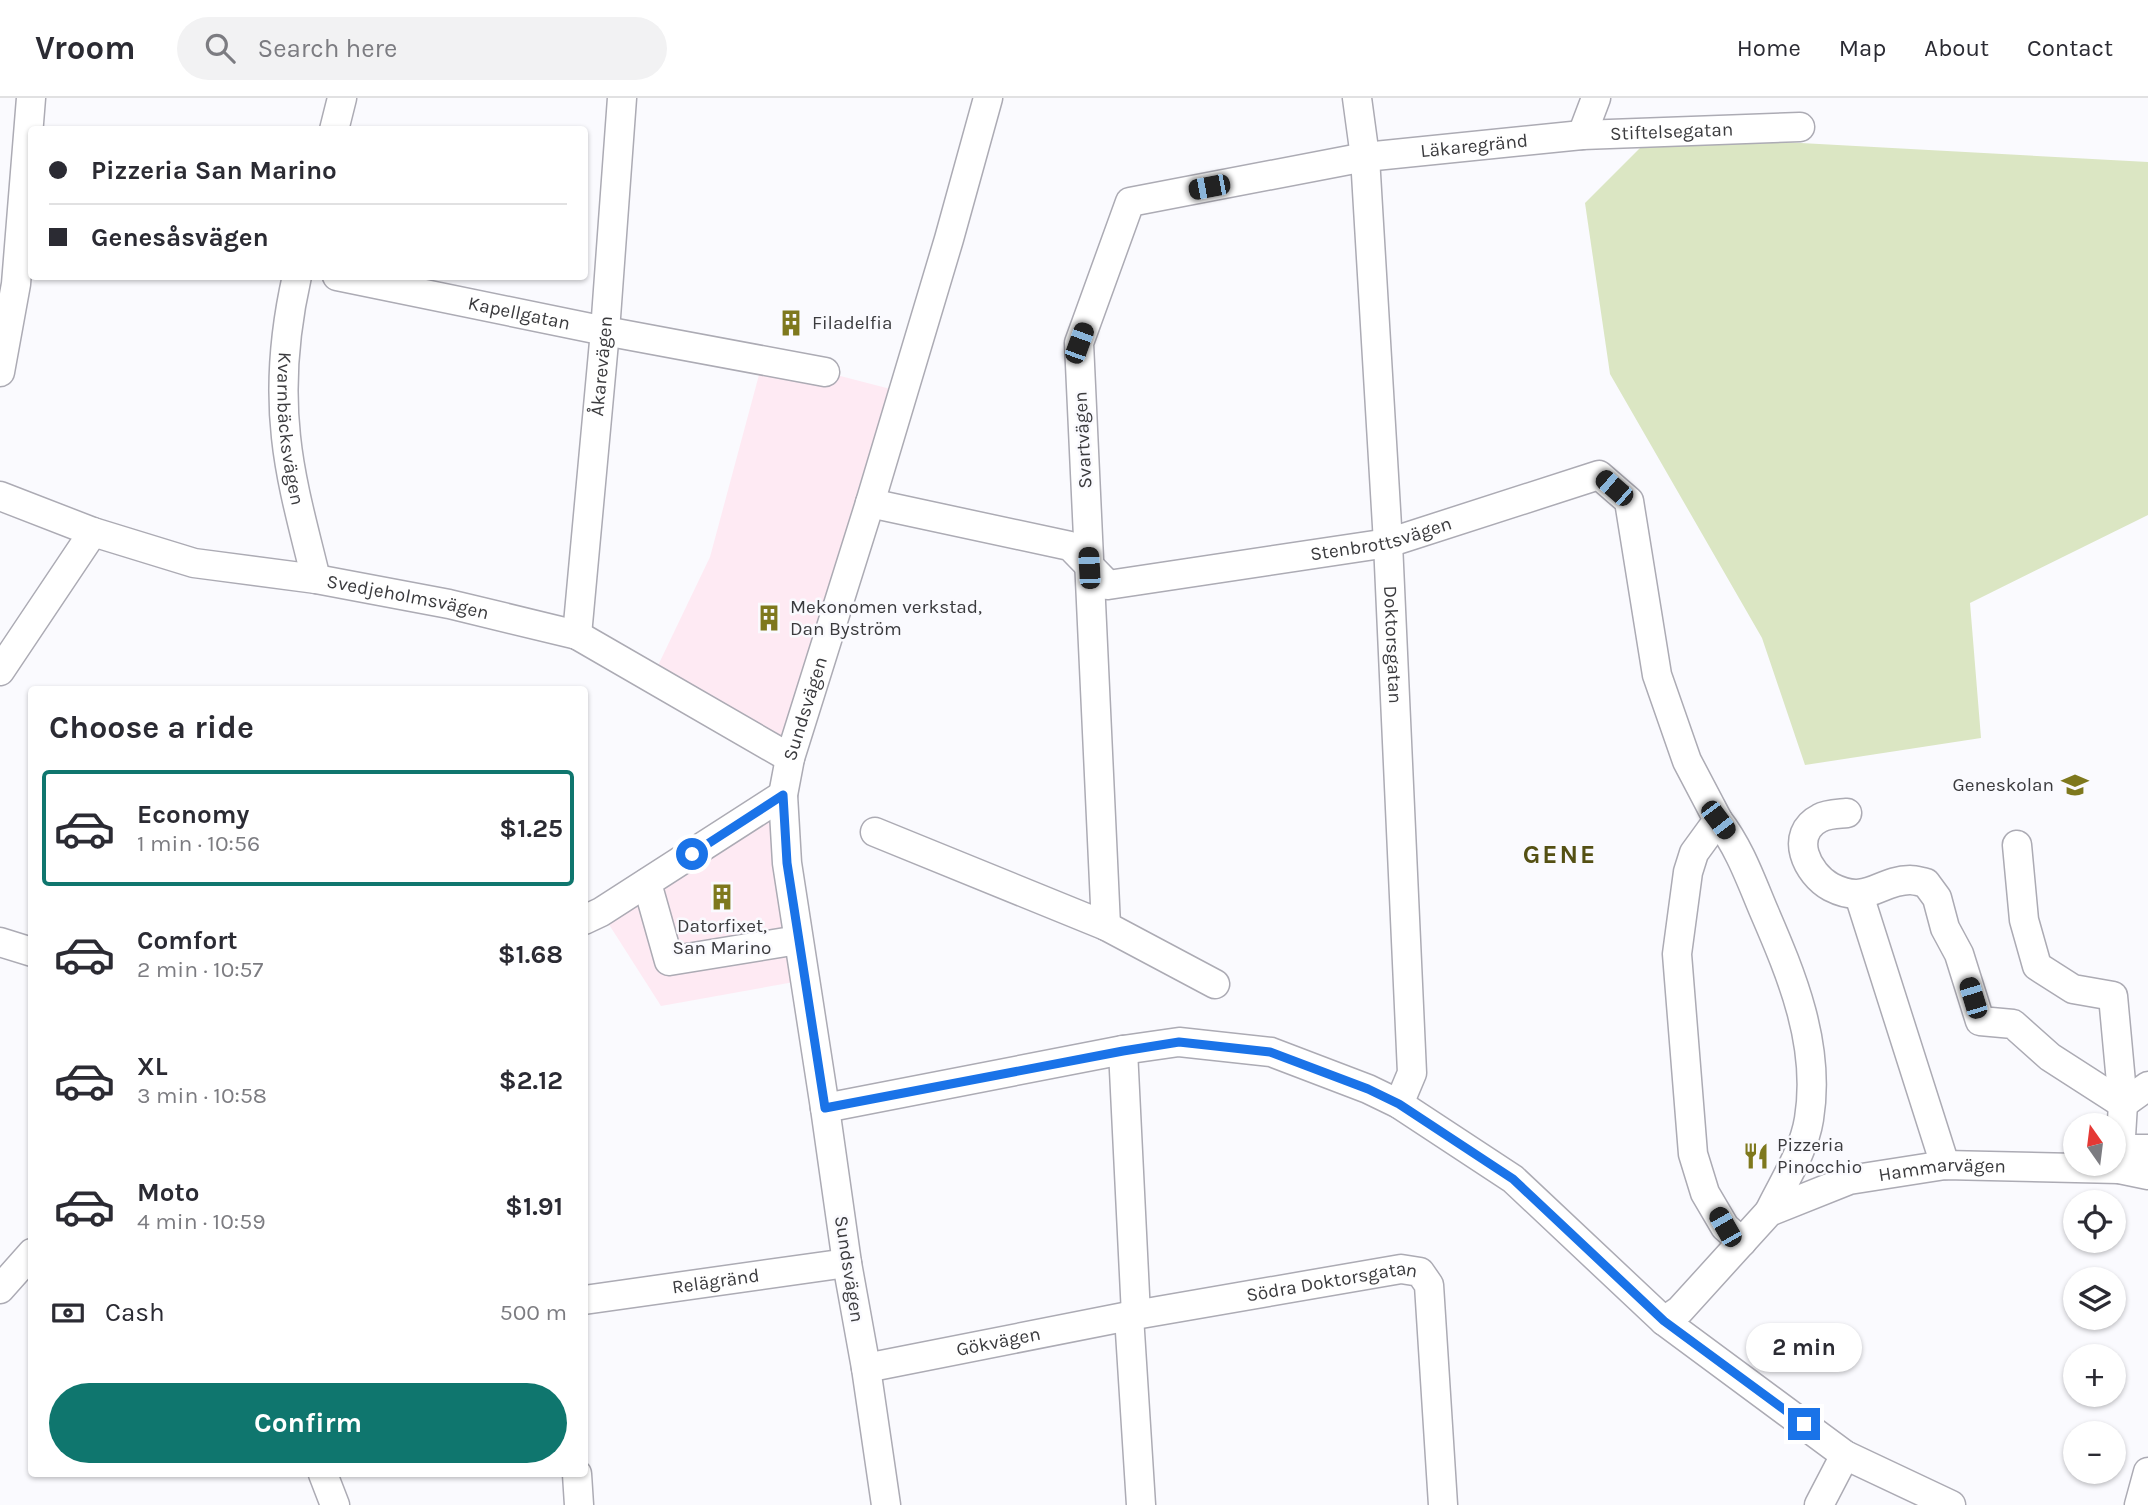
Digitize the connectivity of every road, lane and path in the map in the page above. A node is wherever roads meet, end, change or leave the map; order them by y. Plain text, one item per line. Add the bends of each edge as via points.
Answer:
1 (31, 98) edge
2 (342, 98) edge
3 (622, 98) edge
4 (1356, 98) edge
5 (1597, 98) edge
6 (982, 99) edge
7 (335, 126) edge
8 (1800, 127) dead end
9 (1582, 135) junction
10 (1365, 157) junction
11 (296, 280) edge
12 (356, 280) edge
13 (8, 282) edge
14 (605, 331) junction
15 (0, 372) edge
16 (825, 372) dead end
17 (0, 496) edge
18 (870, 503) junction
19 (93, 532) junction
20 (1388, 543) junction
21 (1089, 568) junction
22 (316, 579) junction
23 (577, 635) junction
24 (0, 671) edge
25 (790, 758) junction
26 (783, 795) junction
27 (1846, 813) dead end
28 (1718, 820) junction
29 (875, 832) dead end
30 (2017, 845) dead end
31 (647, 883) junction
32 (1858, 895) junction
33 (588, 918) edge
34 (1107, 926) junction
35 (798, 940) junction
36 (0, 942) edge
37 (28, 951) edge
38 (1215, 984) dead end
39 (1123, 1051) junction
40 (2148, 1086) edge
41 (1399, 1104) junction
42 (2123, 1104) junction
43 (825, 1108) junction
44 (2129, 1156) edge
45 (1945, 1165) junction
46 (2148, 1175) edge
47 (1769, 1212) junction
48 (1742, 1242) junction
49 (28, 1258) edge
50 (847, 1263) junction
51 (0, 1289) edge
52 (588, 1299) edge
53 (1133, 1316) junction
54 (1664, 1321) junction
55 (866, 1368) junction
56 (1845, 1455) junction
57 (2148, 1472) edge
58 (324, 1477) edge
59 (577, 1477) edge
60 (335, 1505) edge
61 (579, 1505) edge
62 (887, 1505) edge
63 (1141, 1505) edge
64 (1443, 1505) edge
65 (1819, 1505) edge
66 (1951, 1505) edge
67 (2139, 1505) edge

1 - 13 street
2 - 7 street
3 - 14 street, Åkarevägen
4 - 10 street, Doktorsgatan
5 - 9 street, Stiftelsegatan
6 - 18 street, Sundsvägen via 949,239
8 - 9 street, Stiftelsegatan
9 - 10 street, Läkaregränd
10 - 20 street, Doktorsgatan
10 - 21 street, Svartvägen via 1130,202 1079,343
11 - 22 street, Kvarnbäcksvägen via 286,332 286,438
12 - 14 street, Kapellgatan
13 - 15 street
14 - 16 street, Kapellgatan
14 - 23 street, Åkarevägen
17 - 19 street, Svedjeholmsvägen
18 - 21 street, Stenbrottsvägen via 1070,546
18 - 25 street, Sundsvägen
19 - 22 street, Svedjeholmsvägen via 194,563
19 - 24 street
20 - 21 street, Stenbrottsvägen via 1108,585
20 - 28 street, Stenbrottsvägen via 1599,475 1629,501 1657,675 1687,761
20 - 41 street, Doktorsgatan via 1412,1073
21 - 34 street, Svartvägen
22 - 23 street, Svedjeholmsvägen
23 - 25 street, Svedjeholmsvägen
25 - 26 street, Sundsvägen
26 - 31 street
26 - 35 street, Sundsvägen
27 - 32 street via 1821,817 1809,827 1803,855 1814,873 1831,887
28 - 47 street via 1735,843 1791,978 1812,1071 1809,1121
28 - 48 street via 1694,853 1677,954 1693,1154 1705,1193 1725,1227
29 - 34 street
30 - 42 street via 2024,920 2037,966 2073,989 2113,996
31 - 33 street
31 - 35 street via 669,961
32 - 42 street via 1908,880 1926,883 1937,898 1945,928 1959,954 1980,1021 2013,1024 2050,1058
32 - 45 street
34 - 38 street
35 - 43 street, Sundsvägen
36 - 37 street
39 - 41 street via 1179,1042 1270,1052
39 - 43 street
39 - 53 street
40 - 42 street
41 - 54 street via 1513,1179
42 - 44 street
43 - 50 street, Sundsvägen
44 - 45 street, Hammarvägen
44 - 46 street, Hammarvägen
45 - 47 street, Hammarvägen via 1849,1180
47 - 48 street, Hammarvägen
48 - 54 street, Hammarvägen via 1680,1310
49 - 51 street
50 - 52 street, Relägränd
50 - 55 street, Sundsvägen
53 - 55 street, Gökvägen
53 - 63 street
53 - 64 street, Södra Doktorsgatan via 1401,1269 1420,1272 1429,1285
54 - 56 street
55 - 62 street, Sundsvägen
56 - 65 street
56 - 66 street
57 - 67 street
58 - 60 street
59 - 61 street

